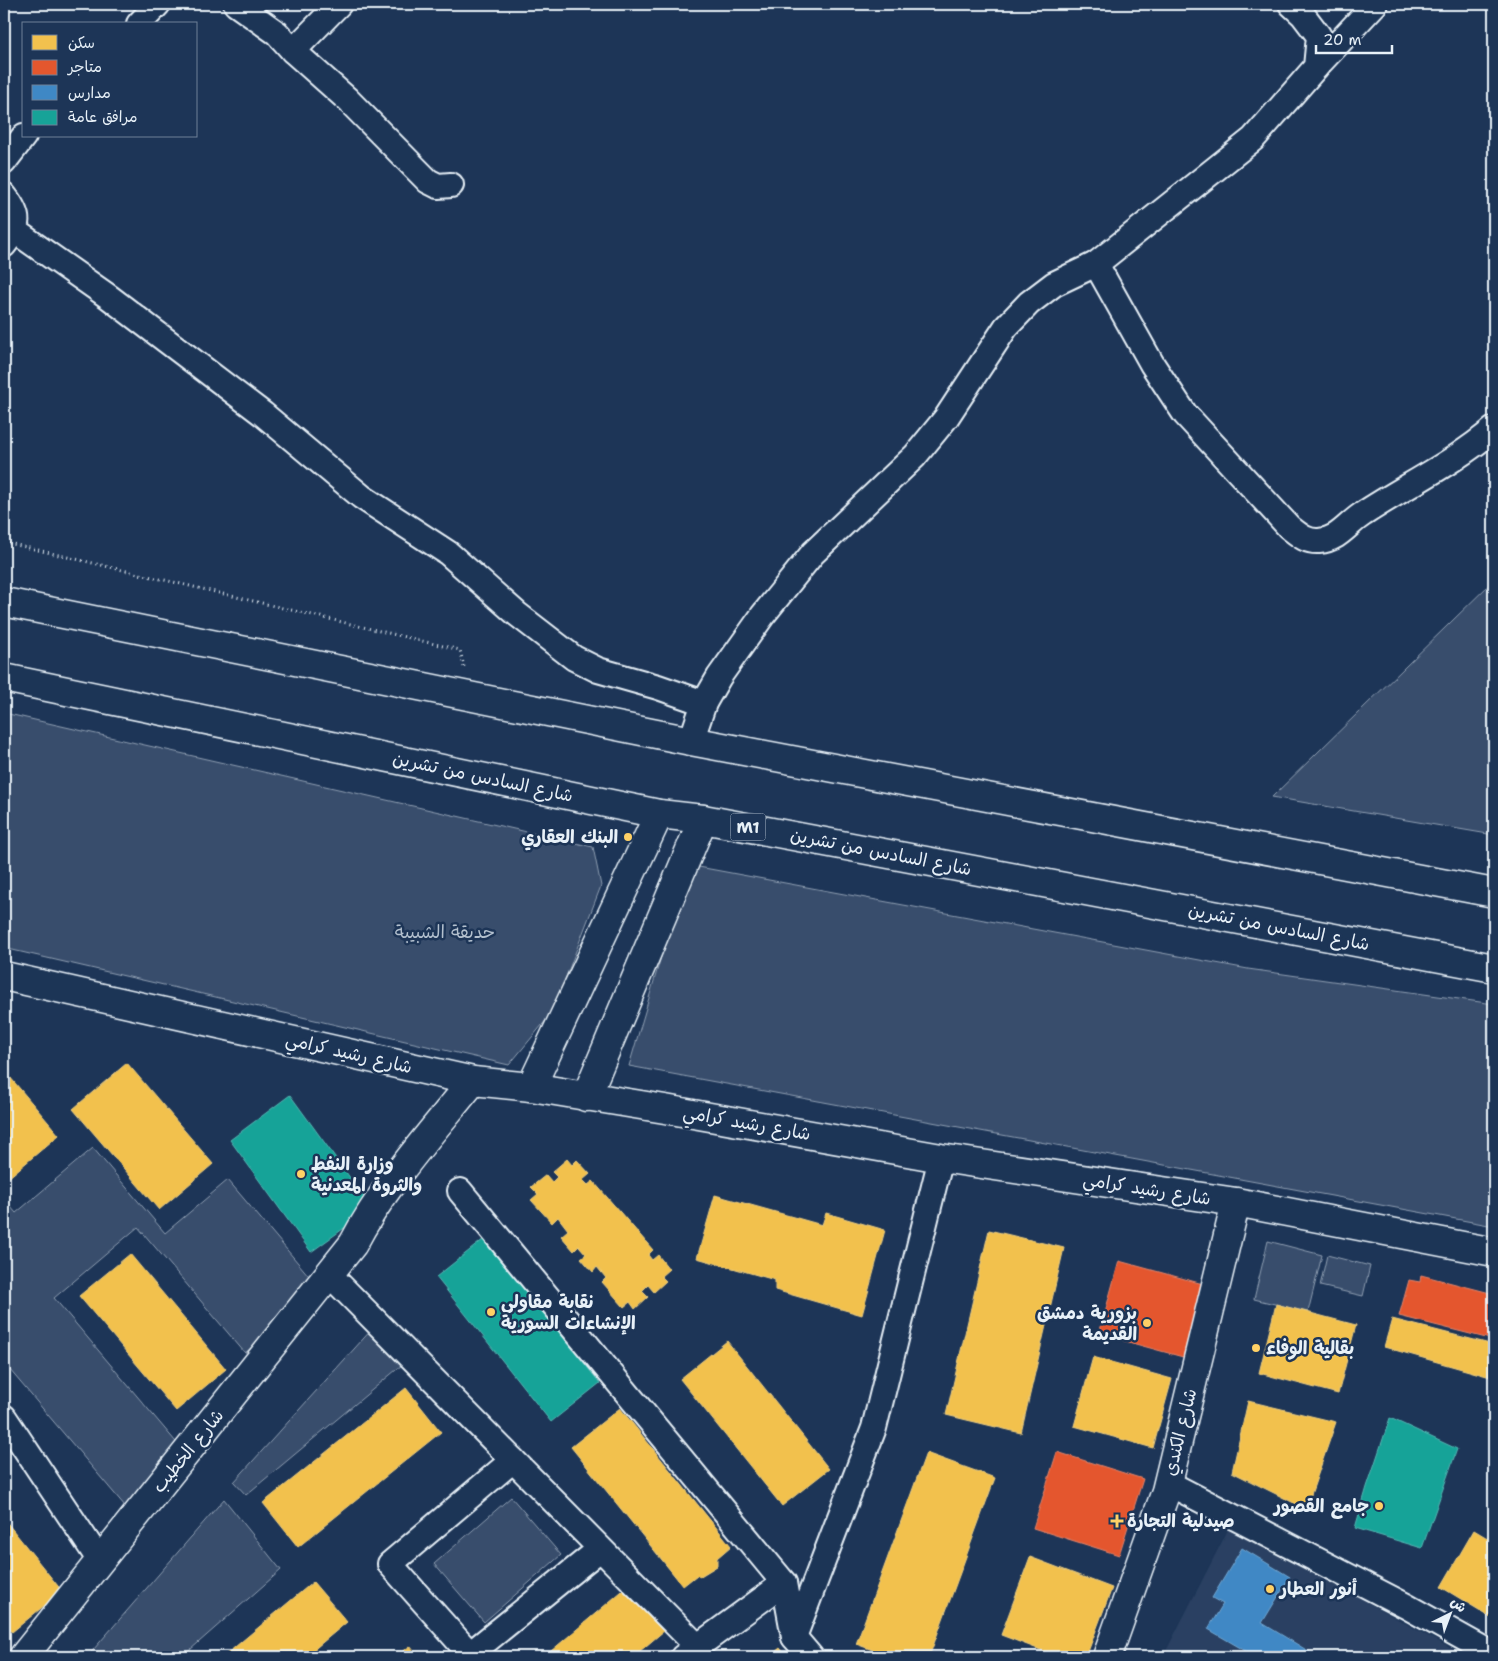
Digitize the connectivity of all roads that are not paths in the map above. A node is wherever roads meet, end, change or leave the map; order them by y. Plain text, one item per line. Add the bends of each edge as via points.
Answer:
1 (158, 4) edge
2 (236, 4) edge
3 (339, 4) edge
4 (1291, 4) edge
5 (1375, 4) edge
6 (141, 22) edge
7 (294, 51) junction
8 (1316, 67) junction
9 (22, 138) edge
10 (4, 162) edge
11 (451, 185) dead end
12 (4, 195) edge
13 (10, 238) edge
14 (1096, 264) junction
15 (1494, 429) edge
16 (4, 602) edge
17 (4, 678) edge
18 (704, 703) junction
19 (691, 741) junction
20 (659, 814) junction
21 (703, 818) junction
22 (1494, 893) edge
23 (1494, 968) edge
24 (4, 976) edge
25 (481, 1082) junction
26 (531, 1087) junction
27 (586, 1097) junction
28 (941, 1158) junction
29 (460, 1191) dead end
30 (1236, 1202) junction
31 (1494, 1252) edge
32 (329, 1274) junction
33 (4, 1416) edge
34 (513, 1460) junction
35 (1168, 1483) junction
36 (600, 1548) junction
37 (100, 1561) junction
38 (784, 1583) junction
39 (794, 1636) junction
40 (690, 1652) edge
41 (1483, 1653) edge
42 (23, 1657) edge
43 (811, 1657) edge
44 (1107, 1657) edge

1 - 6 street
2 - 7 street via 277,33
3 - 7 street
4 - 8 street via 1319,36
5 - 8 street
7 - 11 street via 428,181 438,186
8 - 14 street via 1253,139
9 - 10 street
12 - 13 street via 17,218
13 - 18 street via 109,297 263,414 362,497 448,553 517,614 574,658 598,670
14 - 15 street via 1152,364 1185,414 1303,538 1317,541 1335,537 1362,515 1432,473
14 - 18 street via 1054,284 1029,303 1006,327 940,426 915,456 813,553 742,642
16 - 19 main road
17 - 20 main road, شارع السادس من تشرين / M1
18 - 19 street
19 - 22 main road
20 - 21 main road, شارع السادس من تشرين / M1
20 - 26 main road
21 - 23 main road, شارع السادس من تشرين / M1
21 - 27 main road
24 - 25 main road, شارع رشيد كرامي
25 - 26 main road, شارع رشيد كرامي
25 - 32 main road, شارع الخطيب via 400,1201 353,1244
26 - 27 main road, شارع رشيد كرامي
27 - 28 main road, شارع رشيد كرامي
28 - 30 main road, شارع رشيد كرامي
28 - 39 street via 874,1428
29 - 38 street
30 - 31 main road, شارع رشيد كرامي
30 - 35 main road, شارع الكندي
32 - 34 street
32 - 37 main road, شارع الخطيب
33 - 37 street
34 - 36 street
34 - 36 street via 390,1564 470,1654
35 - 41 street via 1406,1606
35 - 44 main road, شارع الكندي
36 - 40 street
37 - 42 main road, شارع الخطيب
38 - 39 street
38 - 40 street
39 - 43 street

